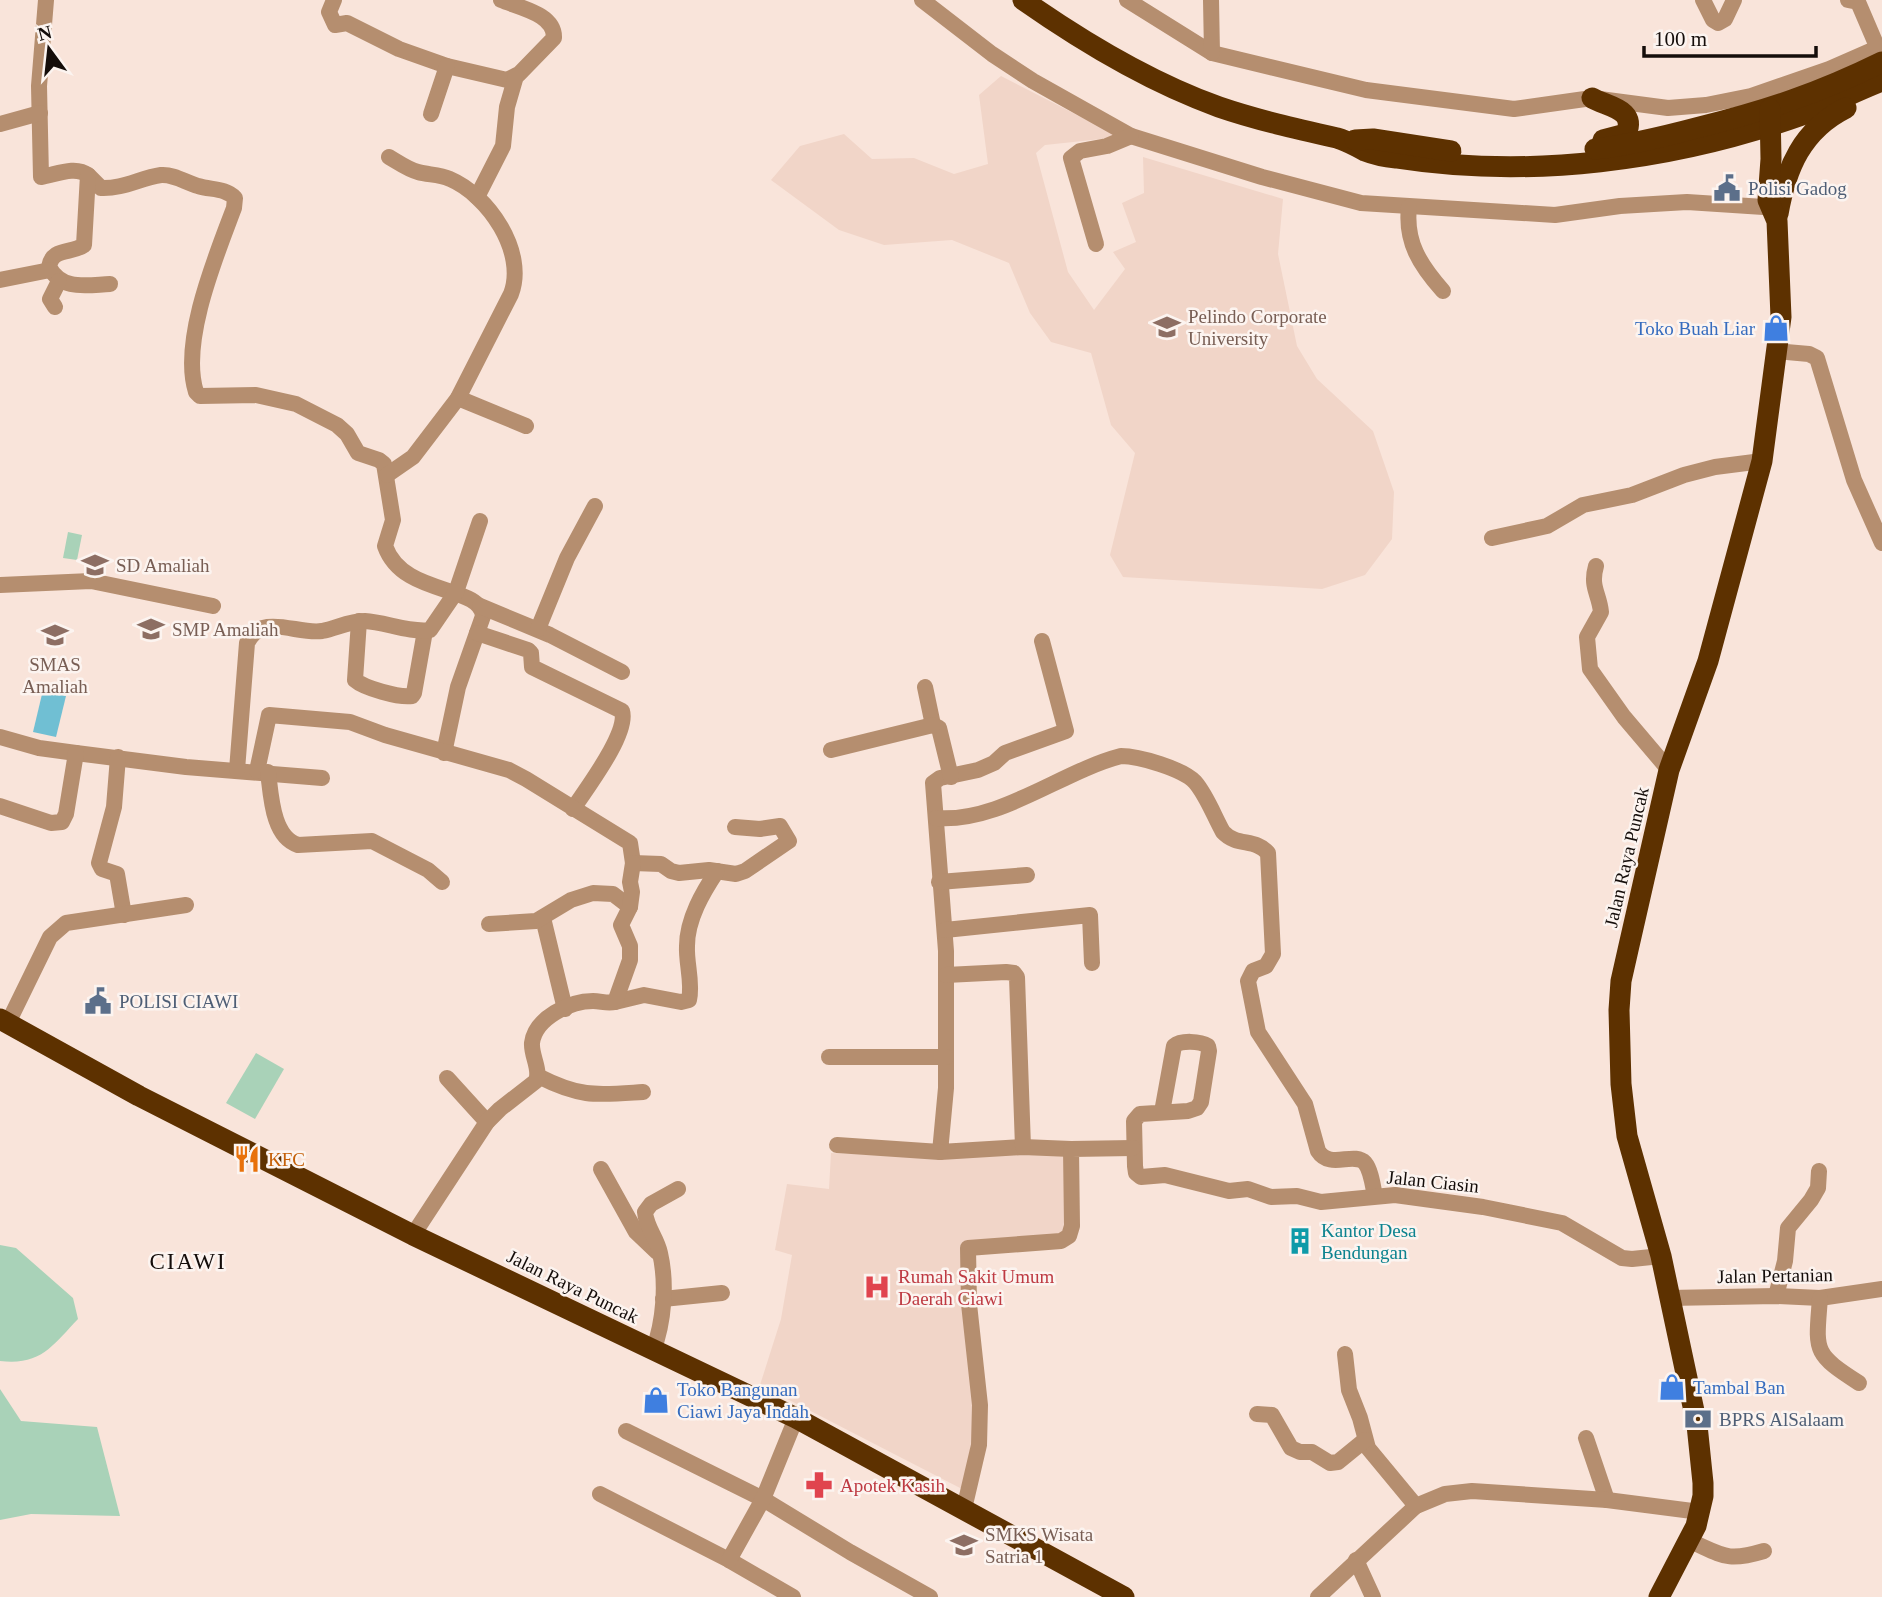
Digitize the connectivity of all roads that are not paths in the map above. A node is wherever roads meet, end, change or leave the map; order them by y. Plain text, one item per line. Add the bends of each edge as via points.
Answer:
1 (47, 0) edge
2 (334, 0) edge
3 (501, 0) edge
4 (922, 0) edge
5 (1023, 0) edge
6 (1127, 0) edge
7 (1211, 0) edge
8 (1703, 0) edge
9 (1734, 0) edge
10 (1848, 0) edge
11 (1212, 53) junction
12 (1880, 56) edge
13 (447, 66) junction
14 (516, 76) junction
15 (1882, 81) edge
16 (1882, 89) edge
17 (1592, 99) junction
18 (40, 113) junction
19 (431, 114) dead end
20 (1771, 117) junction
21 (0, 124) edge
22 (1130, 136) junction
23 (1728, 137) junction
24 (1349, 141) junction
25 (1579, 150) junction
26 (389, 157) dead end
27 (1771, 159) junction
28 (88, 175) junction
29 (477, 197) junction
30 (1409, 207) junction
31 (1775, 212) junction
32 (1096, 244) dead end
33 (55, 276) junction
34 (0, 280) edge
35 (110, 284) dead end
36 (1443, 291) dead end
37 (55, 307) dead end
38 (1775, 351) junction
39 (458, 398) junction
40 (526, 426) dead end
41 (1762, 461) junction
42 (387, 475) junction
43 (1865, 503) junction
44 (1882, 503) edge
45 (595, 506) dead end
46 (480, 521) dead end
47 (1492, 538) dead end
48 (1882, 543) edge
49 (1596, 566) dead end
50 (0, 584) edge
51 (456, 592) junction
52 (213, 606) dead end
53 (480, 606) junction
54 (359, 621) junction
55 (538, 629) junction
56 (425, 631) junction
57 (477, 633) junction
58 (1042, 641) dead end
59 (622, 672) dead end
60 (925, 687) dead end
61 (243, 711) junction
62 (261, 714) dead end
63 (933, 725) junction
64 (0, 737) edge
65 (831, 750) dead end
66 (76, 753) junction
67 (444, 753) junction
68 (118, 757) junction
69 (237, 770) junction
70 (1669, 770) junction
71 (262, 772) junction
72 (951, 777) junction
73 (321, 778) dead end
74 (0, 806) edge
75 (573, 809) junction
76 (936, 818) junction
77 (735, 827) dead end
78 (633, 863) junction
79 (717, 871) junction
80 (1027, 875) dead end
81 (442, 882) dead end
82 (939, 882) junction
83 (186, 905) dead end
84 (630, 907) junction
85 (124, 915) junction
86 (543, 918) junction
87 (489, 924) dead end
88 (945, 930) junction
89 (1092, 963) dead end
90 (946, 975) junction
91 (615, 1002) junction
92 (565, 1009) junction
93 (4, 1021) edge
94 (946, 1057) junction
95 (829, 1058) dead end
96 (538, 1076) junction
97 (447, 1078) dead end
98 (643, 1093) dead end
99 (1162, 1112) junction
100 (487, 1122) junction
101 (837, 1144) dead end
102 (1023, 1147) junction
103 (1133, 1148) junction
104 (1071, 1149) junction
105 (940, 1152) junction
106 (601, 1169) dead end
107 (1819, 1171) dead end
108 (678, 1189) dead end
109 (1376, 1196) junction
110 (413, 1234) junction
111 (661, 1255) junction
112 (1661, 1256) junction
113 (1882, 1290) edge
114 (722, 1293) dead end
115 (1776, 1296) junction
116 (1669, 1298) junction
117 (1820, 1298) junction
118 (663, 1299) junction
119 (653, 1351) junction
120 (1345, 1354) dead end
121 (1859, 1383) dead end
122 (1257, 1414) dead end
123 (796, 1418) junction
124 (626, 1431) dead end
125 (1586, 1438) dead end
126 (1365, 1440) junction
127 (600, 1494) dead end
128 (764, 1499) junction
129 (1607, 1500) junction
130 (1416, 1506) junction
131 (964, 1509) junction
132 (1700, 1512) junction
133 (1690, 1541) junction
134 (1763, 1551) dead end
135 (729, 1560) junction
136 (1356, 1560) junction
137 (793, 1597) edge
138 (930, 1597) edge
139 (1124, 1597) edge
140 (1318, 1597) edge
141 (1373, 1597) edge
142 (1660, 1597) edge

1 - 18 street
2 - 13 street via 329,12 335,25 347,23
3 - 14 street via 540,15 554,29 554,38
4 - 22 street via 1033,81
5 - 24 highway via 1130,66 1217,106
6 - 11 street
7 - 11 street
8 - 9 street via 1716,23 1726,19
10 - 12 street via 1858,2
11 - 17 street via 1366,90 1440,101 1523,108
12 - 17 street via 1730,101 1682,108
12 - 20 highway via 1838,84
13 - 14 street via 501,79
13 - 19 street
14 - 29 street via 503,146
15 - 20 highway via 1822,108
16 - 31 highway via 1827,119 1805,140 1790,166
17 - 25 highway via 1621,110 1628,128 1621,137
18 - 21 street
18 - 28 street via 41,177 71,170
20 - 23 highway
20 - 25 highway
20 - 27 highway, Jalan Raya Puncak
22 - 30 street via 1362,203
22 - 32 street via 1071,158
23 - 24 highway via 1632,159 1510,167 1395,158
23 - 27 highway via 1752,143
24 - 25 highway via 1373,139 1476,152
26 - 29 street via 415,172 447,178
27 - 31 highway, Jalan Raya Puncak via 1768,192
28 - 33 street via 84,245 56,254 50,262
28 - 42 street via 101,188 163,175 230,192 234,208 200,302 193,359 196,392 200,396 256,395 296,404 343,429 358,453 382,462
29 - 39 street via 507,239 515,281
30 - 31 street via 1555,215 1687,202
30 - 36 street via 1408,232 1416,256
31 - 38 highway, Jalan Raya Puncak via 1781,317
33 - 34 street
33 - 35 street via 75,285
33 - 37 street via 50,299
38 - 41 highway, Jalan Raya Puncak
38 - 43 street via 1816,358
39 - 40 street
39 - 42 street via 413,457
41 - 47 street via 1684,475 1632,495 1583,505 1547,526
41 - 70 highway, Jalan Raya Puncak via 1707,661
42 - 51 street via 393,520 385,546 389,555 416,580
43 - 44 street
43 - 48 street
45 - 55 street via 567,558
46 - 51 street
49 - 70 street via 1593,577 1601,612 1587,637 1590,669
50 - 52 street via 91,581
51 - 53 street
51 - 56 street
53 - 55 street
53 - 57 street via 483,616
54 - 56 street
54 - 56 street via 355,680 404,697 414,693
54 - 61 street via 321,631 274,626 255,632 247,643
55 - 59 street
57 - 67 street via 458,687
57 - 75 street via 528,650 531,667 622,710 610,752
58 - 72 street via 1066,731 1005,753 978,770
60 - 63 street
61 - 62 street
61 - 69 street
63 - 65 street
63 - 72 street via 939,728
64 - 66 street
66 - 68 street
66 - 74 street via 62,822 51,823
67 - 71 street via 350,722 269,715
67 - 75 street via 509,770
68 - 69 street
68 - 85 street via 114,807 99,863 102,869 117,874
69 - 71 street
70 - 112 highway, Jalan Raya Puncak via 1621,981 1619,1010 1627,1136
71 - 73 street
71 - 81 street via 279,825 292,843 372,841
72 - 76 street via 933,783
75 - 78 street via 630,844
76 - 82 street
76 - 109 street via 955,819 988,811 1121,756 1165,766 1195,782 1229,838 1258,845 1268,853 1273,954 1248,981 1258,1032 1305,1104 1322,1157 1361,1160
77 - 79 street via 780,826 789,841 741,873
78 - 79 street via 661,864 676,872
78 - 84 street
79 - 91 street via 700,897 686,943 689,1000 644,995
80 - 82 street
82 - 88 street
83 - 85 street
84 - 86 street via 613,894 593,892
84 - 91 street via 621,926 630,946 630,960
85 - 93 street via 73,920 55,931
86 - 87 street
86 - 92 street
88 - 89 street via 1090,915
88 - 90 street
90 - 94 street
90 - 102 street via 1006,972 1017,977
91 - 92 street via 588,1002
92 - 96 street via 542,1022 534,1034 532,1052
93 - 110 highway, Jalan Raya Puncak via 139,1096
94 - 95 street
94 - 105 street
96 - 98 street via 583,1094
96 - 100 street
97 - 100 street
99 - 99 street via 1191,1111 1199,1105 1207,1045 1179,1042 1174,1046
99 - 103 street via 1136,1117
100 - 110 street
101 - 105 street
102 - 104 street
102 - 105 street
103 - 104 street
103 - 109 street, Jalan Ciasin via 1141,1177 1165,1175 1229,1191 1248,1189 1271,1197 1297,1196 1321,1202
104 - 131 street via 1069,1236 1061,1241 968,1248 980,1405 979,1445
106 - 111 street via 636,1232
107 - 115 street via 1818,1188 1788,1228
108 - 111 street via 645,1212
109 - 112 street, Jalan Ciasin via 1402,1195 1553,1221 1570,1226 1622,1258
110 - 119 highway, Jalan Raya Puncak
111 - 118 street
112 - 116 highway, Jalan Raya Puncak
113 - 117 street, Jalan Pertanian
114 - 118 street
115 - 116 street, Jalan Pertanian
115 - 117 street, Jalan Pertanian
116 - 132 highway, Jalan Raya Puncak via 1701,1453
117 - 121 street via 1818,1348 1829,1362
118 - 119 street via 662,1327
119 - 123 highway, Jalan Raya Puncak
120 - 126 street via 1349,1390
122 - 126 street via 1272,1415 1293,1450 1312,1452 1330,1462 1338,1462
123 - 128 street
123 - 131 highway, Jalan Raya Puncak
124 - 128 street
125 - 129 street
126 - 130 street
127 - 135 street
128 - 135 street
128 - 138 street
129 - 130 street via 1457,1491
129 - 132 street
130 - 136 street
131 - 139 highway, Jalan Raya Puncak
132 - 133 highway, Jalan Raya Puncak
133 - 134 street via 1732,1558
133 - 142 highway, Jalan Raya Puncak
135 - 137 street
136 - 140 street
136 - 141 street

